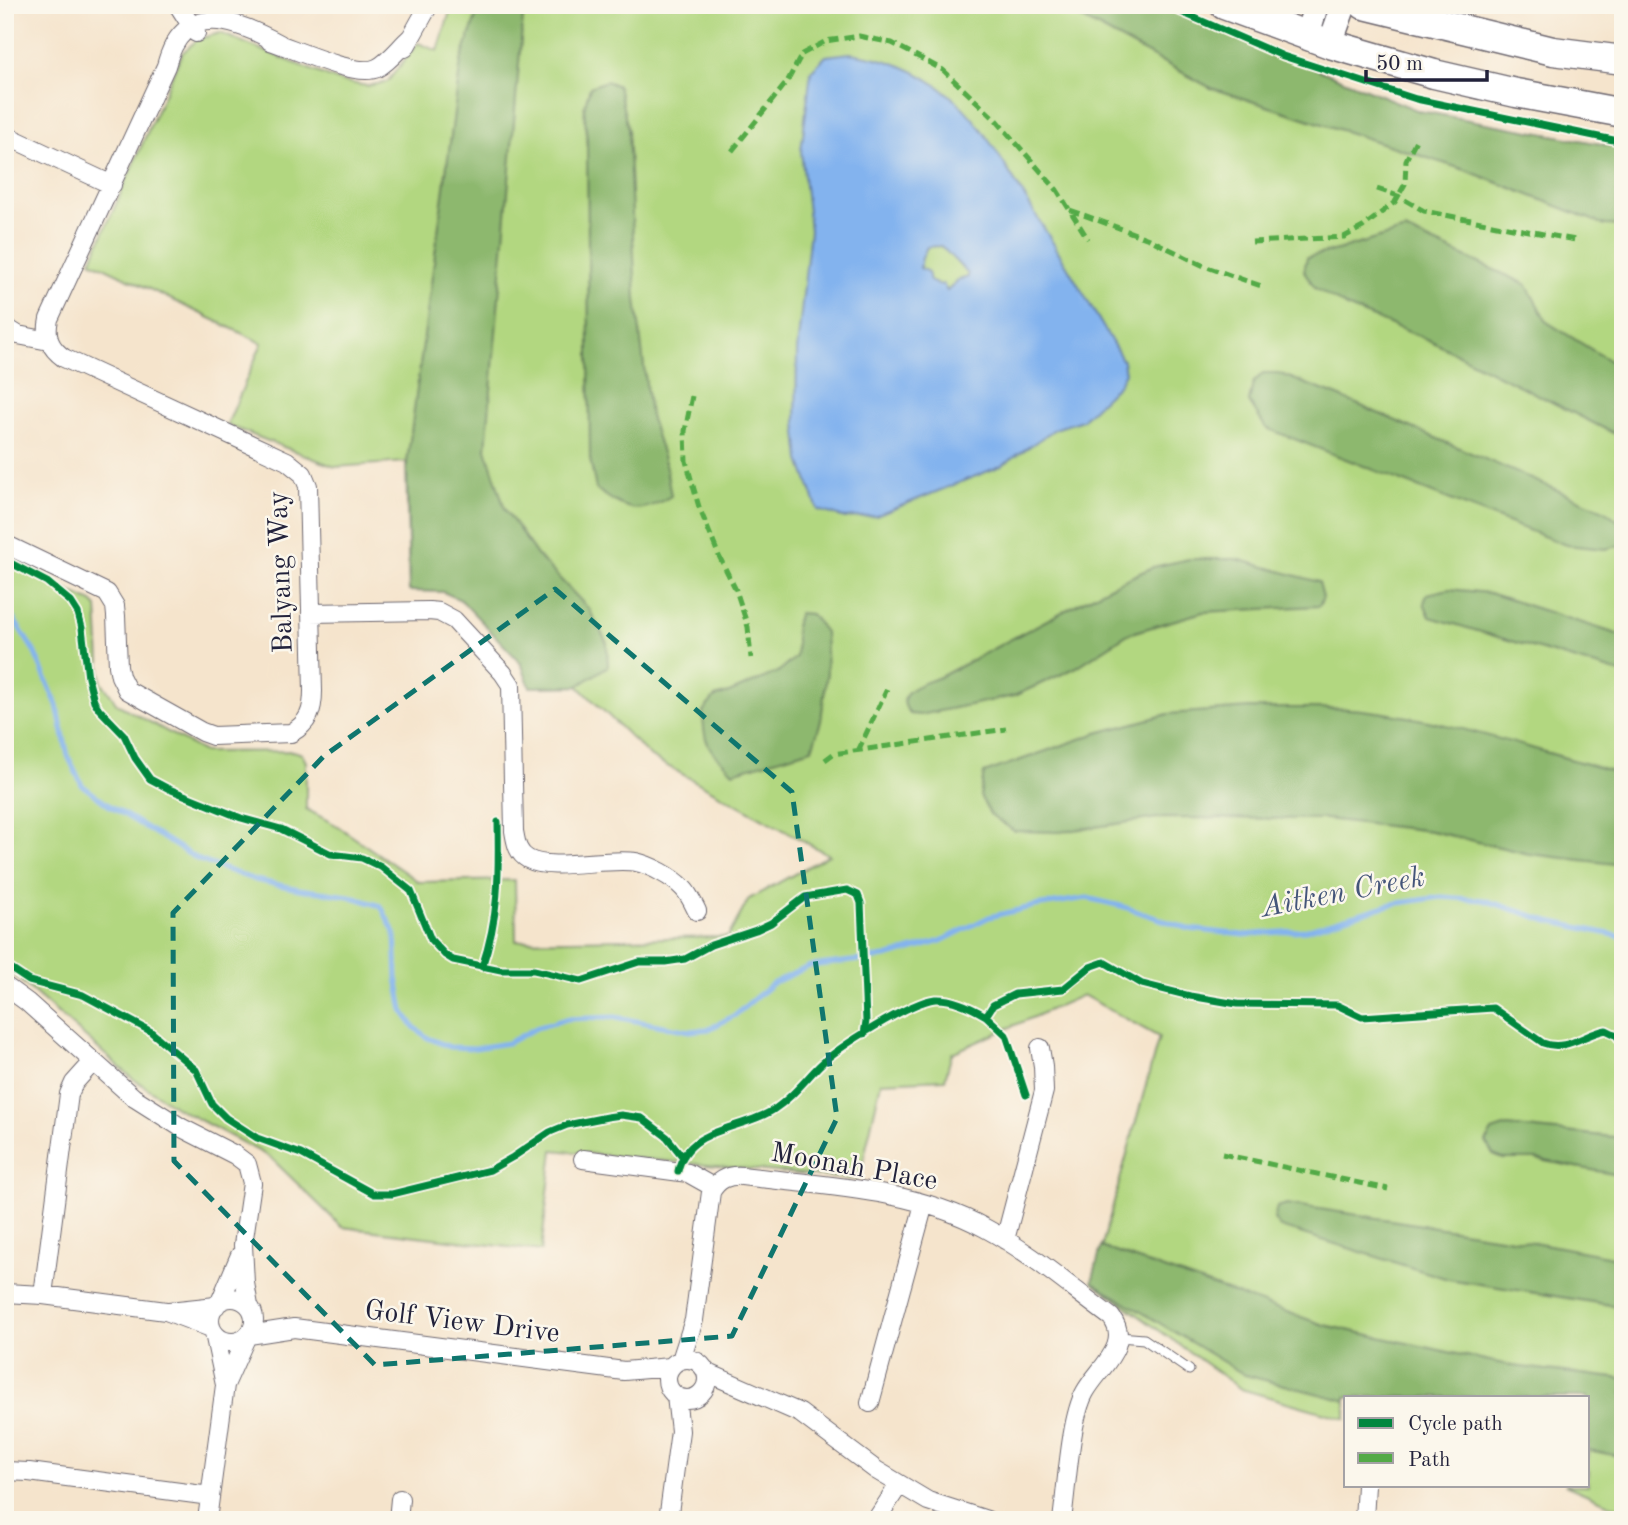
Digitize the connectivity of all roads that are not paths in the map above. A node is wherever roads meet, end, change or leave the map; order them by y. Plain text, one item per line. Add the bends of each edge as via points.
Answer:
1 (178, 5) edge
2 (188, 5) edge
3 (429, 5) edge
4 (1224, 5) edge
5 (1317, 5) edge
6 (1343, 5) edge
7 (1364, 5) edge
8 (1399, 10) edge
9 (194, 27) junction
10 (1319, 40) junction
11 (1623, 61) edge
12 (1623, 113) edge
13 (5, 135) edge
14 (112, 185) junction
15 (6, 327) edge
16 (48, 333) junction
17 (5, 544) edge
18 (311, 613) junction
19 (697, 911) dead end
20 (5, 986) edge
21 (1040, 1048) dead end
22 (92, 1063) junction
23 (583, 1159) dead end
24 (713, 1187) junction
25 (924, 1203) junction
26 (1005, 1240) junction
27 (243, 1245) junction
28 (5, 1293) edge
29 (43, 1295) junction
30 (218, 1304) junction
31 (251, 1308) junction
32 (166, 1311) junction
33 (694, 1320) junction
34 (294, 1328) junction
35 (213, 1331) junction
36 (247, 1336) junction
37 (1119, 1338) junction
38 (676, 1364) junction
39 (703, 1368) junction
40 (1189, 1370) dead end
41 (624, 1371) junction
42 (225, 1385) junction
43 (672, 1392) junction
44 (750, 1392) junction
45 (698, 1395) junction
46 (870, 1403) dead end
47 (680, 1431) junction
48 (5, 1471) edge
49 (899, 1485) junction
50 (1366, 1486) edge
51 (210, 1496) junction
52 (400, 1499) dead end
53 (1364, 1519) edge
54 (207, 1520) edge
55 (398, 1520) edge
56 (668, 1520) edge
57 (876, 1520) edge
58 (987, 1520) edge
59 (1062, 1520) edge

1 - 9 street
2 - 9 street
3 - 9 street via 410,38 368,71 220,27
4 - 10 main road
5 - 10 street
6 - 10 street
7 - 8 main road
8 - 11 main road via 1553,51
9 - 14 street via 166,66
10 - 12 main road via 1434,74
13 - 14 street
14 - 16 street
15 - 16 street via 18,335
16 - 18 street, Balyang Way via 51,347 64,358 297,467 308,486
17 - 18 street, Balyang Way via 107,593 115,606 123,685 132,695 208,735 280,735 306,722 313,702
18 - 19 street via 429,611 454,620 511,685 514,831 522,855 542,863 642,864 682,887
20 - 22 street
21 - 26 street via 1044,1091
22 - 27 street via 153,1111 243,1159 252,1183
22 - 29 street via 69,1094
23 - 24 street via 688,1173
24 - 25 street, Moonah Place via 723,1178 742,1175
24 - 33 street
25 - 26 street, Moonah Place
25 - 46 street
26 - 37 street, Moonah Place via 1111,1317
27 - 30 street
27 - 31 street
28 - 29 street
29 - 32 street
30 - 31 street via 235,1298
30 - 32 street
30 - 35 street via 210,1317
31 - 34 street, Golf View Drive
31 - 36 street via 254,1325
32 - 35 street
33 - 38 street
33 - 39 street
34 - 36 street, Golf View Drive
34 - 41 street, Golf View Drive
35 - 36 street via 229,1342
35 - 42 street
36 - 42 street
37 - 40 lane via 1144,1339
37 - 59 street via 1080,1403
38 - 39 street via 688,1359
38 - 41 street, Golf View Drive
38 - 43 street via 667,1373
39 - 44 street
39 - 45 street via 707,1382
41 - 43 street, Golf View Drive
42 - 51 street
43 - 45 street via 688,1399
43 - 47 street
44 - 45 street
44 - 49 street via 800,1413
45 - 47 street
47 - 56 street
48 - 51 street
49 - 57 street
49 - 58 street via 939,1506
50 - 53 street
51 - 54 street
52 - 55 street

